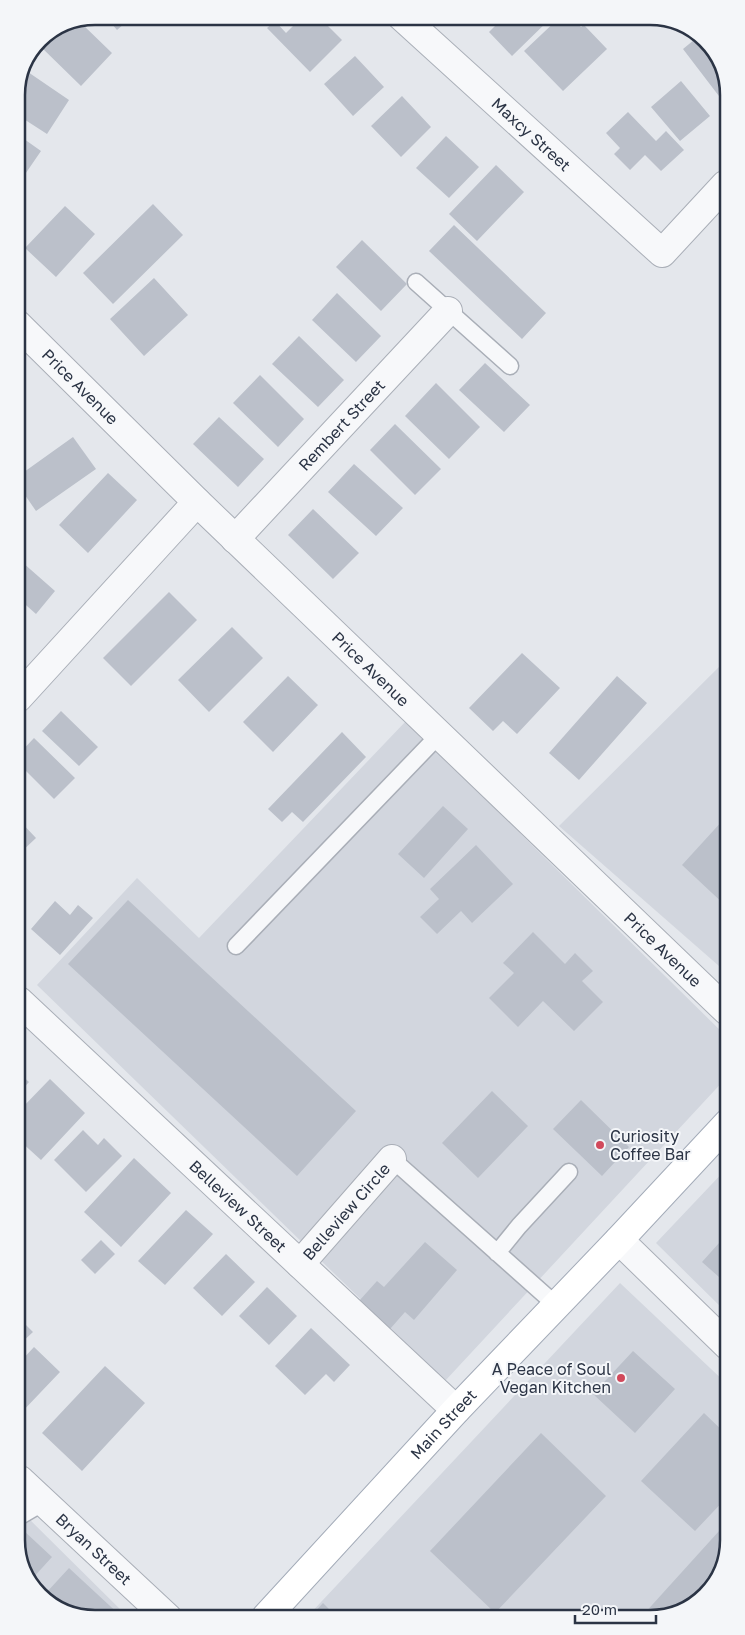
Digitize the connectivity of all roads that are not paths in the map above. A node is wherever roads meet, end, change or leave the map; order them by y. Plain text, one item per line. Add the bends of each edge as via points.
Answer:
1 (411, 25) edge
2 (720, 190) edge
3 (416, 282) dead end
4 (448, 311) junction
5 (25, 332) edge
6 (510, 366) dead end
7 (196, 502) junction
8 (235, 538) junction
9 (25, 690) edge
10 (439, 735) junction
11 (236, 946) dead end
12 (720, 1004) edge
13 (25, 1007) edge
14 (720, 1132) edge
15 (392, 1159) joint
16 (568, 1172) dead end
17 (619, 1240) junction
18 (497, 1253) junction
19 (300, 1264) junction
20 (556, 1305) junction
21 (720, 1338) edge
22 (456, 1410) junction
23 (25, 1485) edge
24 (44, 1502) junction
25 (25, 1513) edge
26 (159, 1610) edge
27 (272, 1610) edge

1 - 2 street, Maxcy Street via 662,253
3 - 4 lane
4 - 6 lane
4 - 8 street, Rembert Street
5 - 7 street, Price Avenue
7 - 8 street, Price Avenue
7 - 9 street
8 - 10 street, Price Avenue
10 - 11 lane
10 - 12 street, Price Avenue
13 - 19 street, Belleview Street
14 - 17 main road, Main Street
15 - 18 lane
15 - 19 street, Belleview Circle
16 - 18 lane
17 - 20 main road, Main Street
17 - 21 street
18 - 20 lane
19 - 22 street, Belleview Street
20 - 22 main road, Main Street
22 - 27 main road, Main Street
23 - 24 street, Bryan Street
24 - 25 lane
24 - 26 street, Bryan Street

